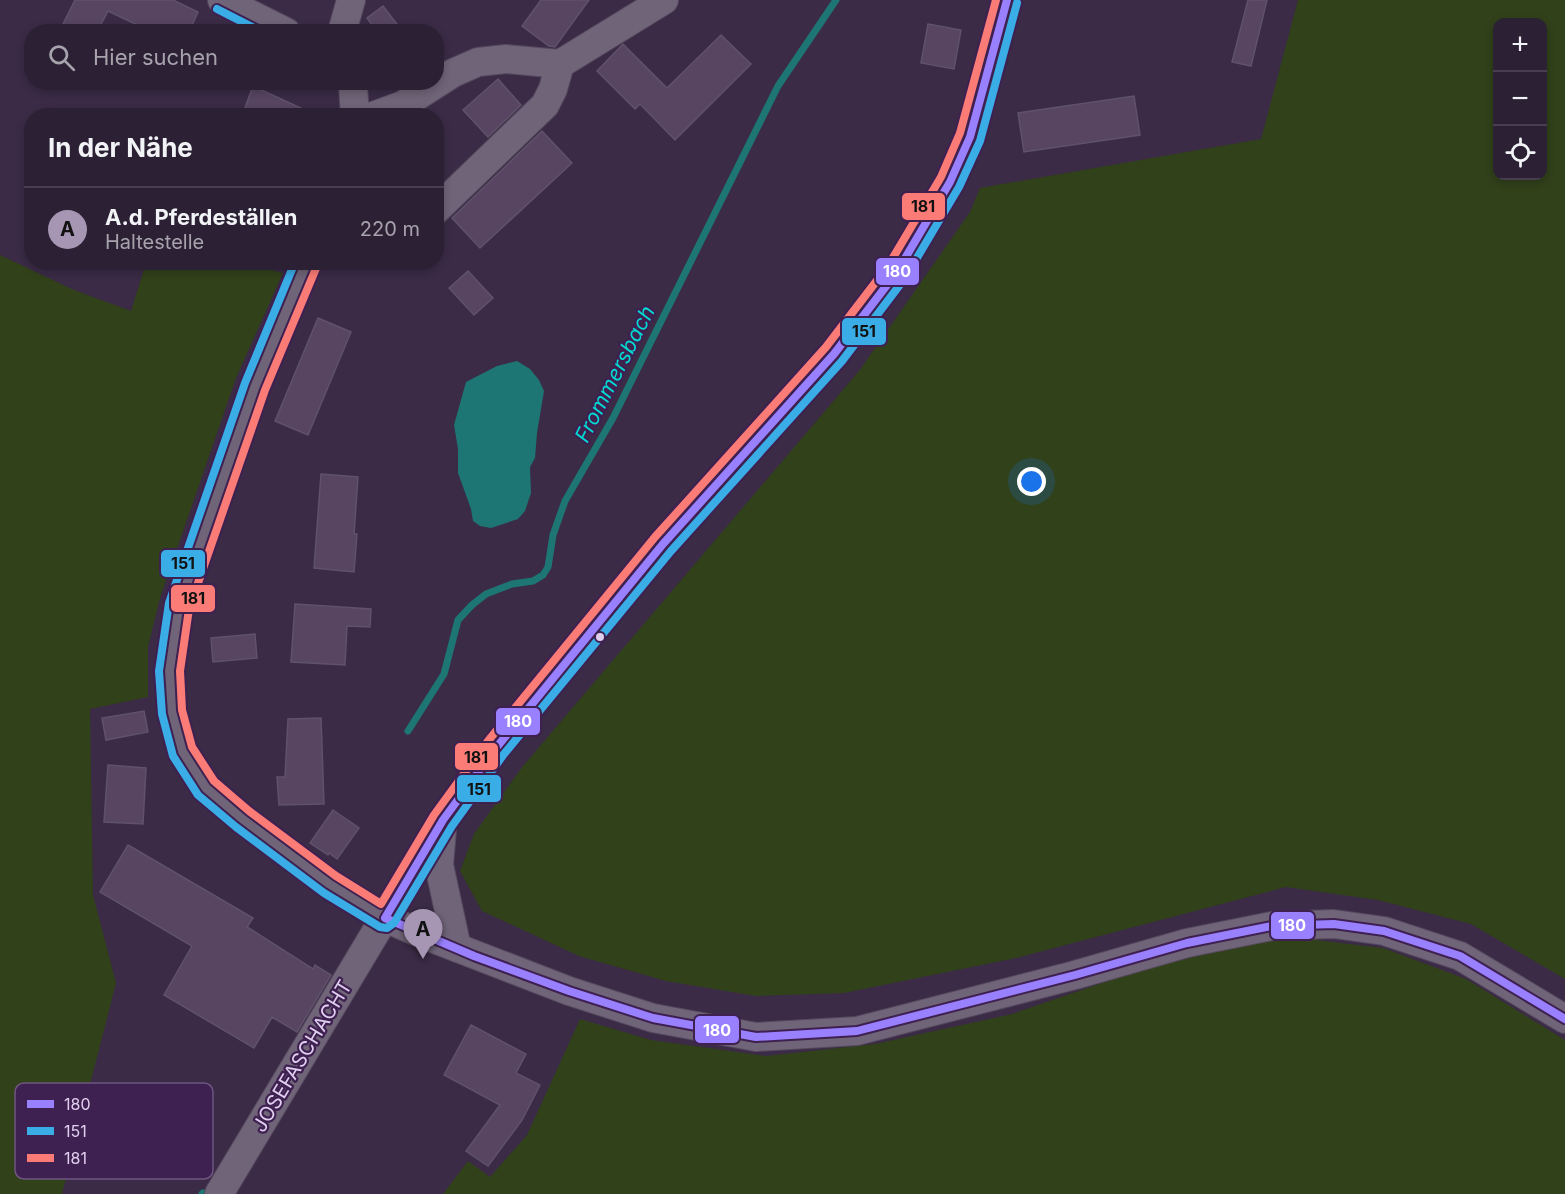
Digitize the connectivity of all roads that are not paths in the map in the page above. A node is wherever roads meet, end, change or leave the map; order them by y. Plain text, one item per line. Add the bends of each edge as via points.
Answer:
1 (222, 0) edge
2 (351, 0) edge
3 (664, 0) edge
4 (1007, 0) edge
5 (270, 24) edge
6 (344, 24) edge
7 (560, 64) junction
8 (444, 79) edge
9 (353, 90) edge
10 (426, 90) edge
11 (354, 108) edge
12 (395, 108) edge
13 (444, 202) edge
14 (304, 270) edge
15 (443, 820) junction
16 (385, 918) junction
17 (457, 948) junction
18 (1565, 1019) edge
19 (219, 1194) edge

1 - 5 street
2 - 6 street
3 - 7 street
4 - 15 street, JOSEFASCHACHT via 970,137 951,182 897,272 834,354 663,544 496,748
7 - 8 street via 506,59 478,62
7 - 13 street via 545,105
9 - 11 street
10 - 12 street
14 - 16 street via 255,386 179,606 169,671 172,712 182,751 206,788 321,878
15 - 16 street, JOSEFASCHACHT
15 - 17 street via 439,865
16 - 17 street
16 - 19 street, JOSEFASCHACHT
17 - 18 street via 653,1018 756,1037 857,1031 1187,944 1272,926 1334,924 1384,931 1460,956

